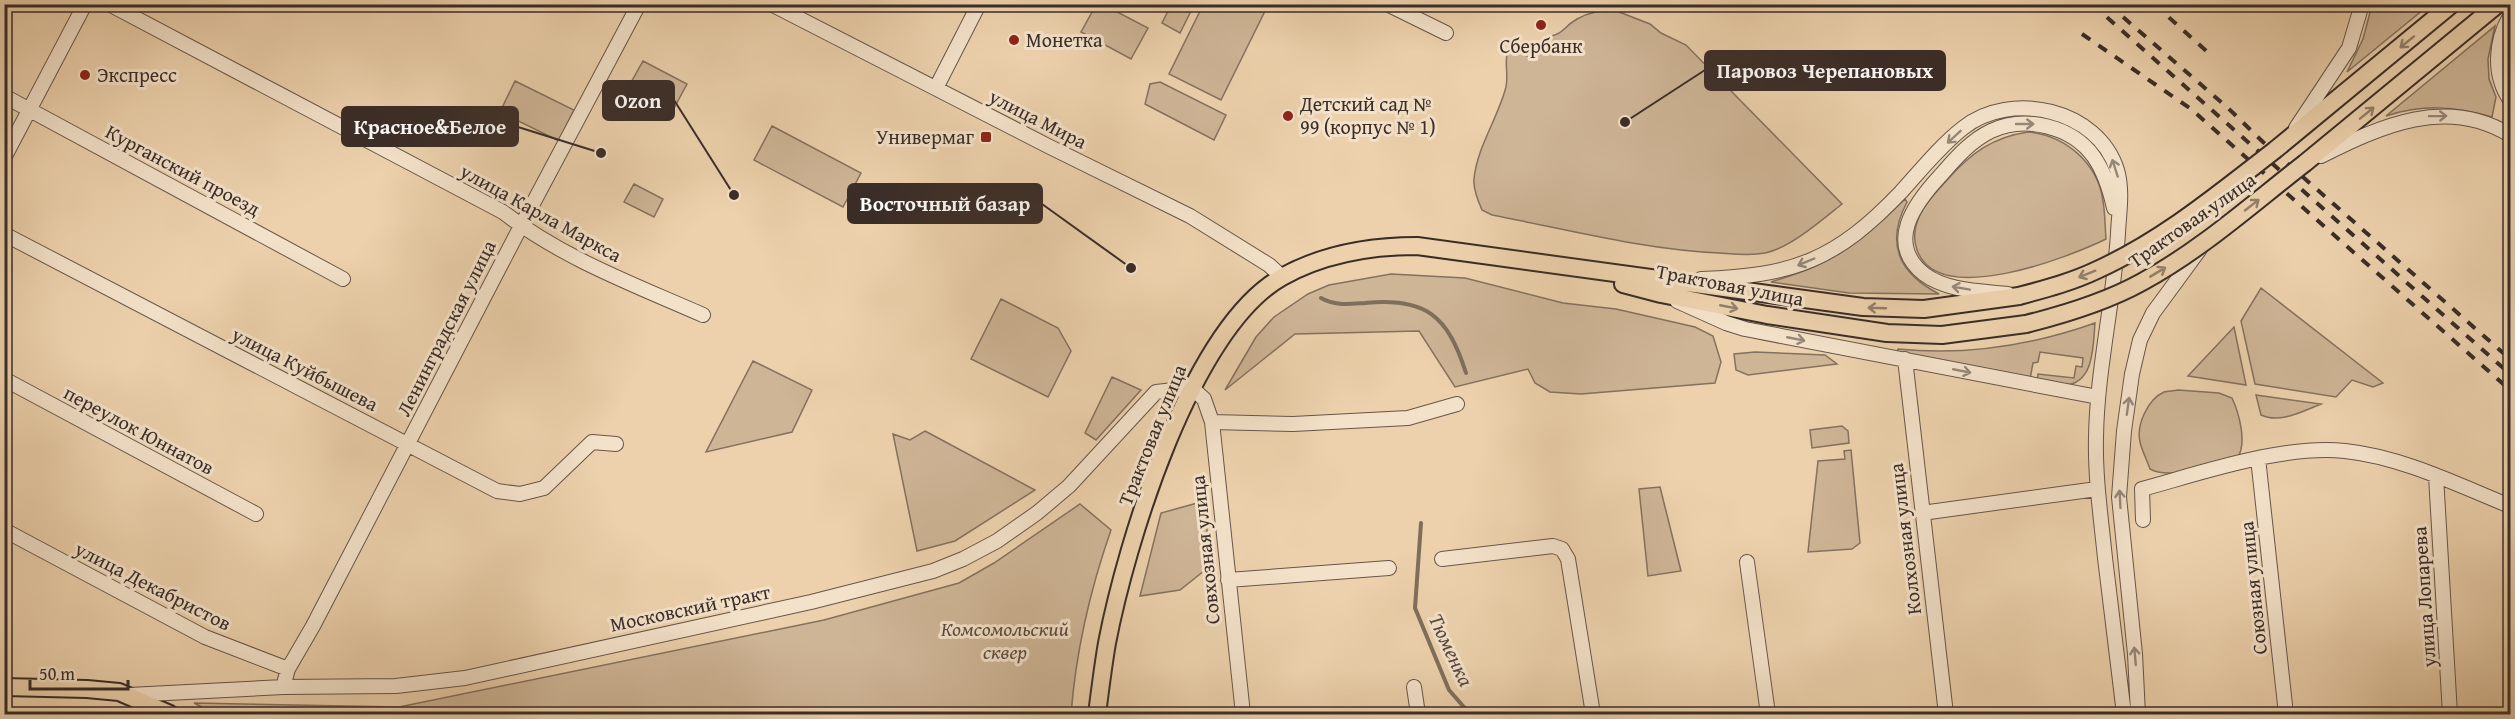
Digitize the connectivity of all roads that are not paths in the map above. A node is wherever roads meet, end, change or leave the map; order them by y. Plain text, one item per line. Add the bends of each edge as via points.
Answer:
1 (85, 4) edge
2 (109, 4) edge
3 (639, 4) edge
4 (771, 4) edge
5 (979, 4) edge
6 (1387, 4) edge
7 (2362, 4) edge
8 (2452, 4) edge
9 (2498, 4) edge
10 (2511, 16) edge
11 (1446, 33) dead end
12 (936, 88) junction
13 (4, 96) edge
14 (2511, 100) edge
15 (30, 110) junction
16 (2511, 135) edge
17 (2287, 141) junction
18 (4, 158) edge
19 (2305, 163) junction
20 (521, 226) junction
21 (2118, 226) junction
22 (4, 234) edge
23 (2206, 241) junction
24 (1282, 277) junction
25 (343, 279) dead end
26 (1665, 287) junction
27 (2019, 296) junction
28 (703, 315) dead end
29 (1905, 359) junction
30 (4, 380) edge
31 (1192, 388) junction
32 (2098, 397) junction
33 (1457, 404) dead end
34 (1212, 422) junction
35 (409, 444) junction
36 (615, 444) dead end
37 (2259, 458) junction
38 (2436, 476) junction
39 (2097, 489) junction
40 (2511, 506) edge
41 (1922, 513) junction
42 (256, 514) dead end
43 (2143, 520) dead end
44 (4, 530) edge
45 (1442, 559) dead end
46 (1747, 562) dead end
47 (1389, 568) dead end
48 (1228, 580) junction
49 (288, 669) junction
50 (4, 687) edge
51 (283, 687) junction
52 (1414, 687) dead end
53 (129, 695) junction
54 (170, 714) edge
55 (1097, 714) edge
56 (1243, 714) edge
57 (1418, 714) edge
58 (1593, 714) edge
59 (1768, 714) edge
60 (1946, 714) edge
61 (2124, 714) edge
62 (2138, 714) edge
63 (2286, 714) edge
64 (2450, 714) edge

1 - 15 street
2 - 20 street, улица Карла Маркса via 503,212
3 - 20 street, Ленинградская улица
4 - 12 street, улица Мира
5 - 12 street
6 - 11 street
7 - 17 street via 2349,48
8 -> 17 main road, Трактовая улица
19 -> 9 main road, Трактовая улица
10 - 14 street via 2502,34 2498,60 2500,78
12 - 24 street, улица Мира via 1190,216
13 - 15 street, Курганский проезд
15 - 18 street
15 - 25 street, Курганский проезд
19 -> 16 street via 2370,132 2420,117 2450,116 2479,121
17 -> 27 main road, Трактовая улица, bridge via 2190,217 2141,247 2095,271
23 -> 19 main road, Трактовая улица, bridge
20 - 28 street, улица Карла Маркса via 585,262
20 - 35 street, Ленинградская улица
21 -> 26 street via 2119,179 2100,141 2082,126 2055,113 2016,108 1965,126 1868,225 1824,254 1771,274
27 -> 21 street via 1940,283 1918,269 1909,254 1907,225 1915,206 1970,145 1991,131 2015,124 2043,125 2067,135 2086,148 2100,165
21 - 32 street
22 - 35 street, улица Куйбышева
26 -> 23 main road, Трактовая улица, bridge via 1778,317 1887,333 1942,335 2026,324 2112,297
62 -> 23 street via 2120,506 2120,464 2132,374 2140,340 2153,313
24 - 26 main road, Трактовая улица via 1334,256 1395,246 1456,250
24 - 31 main road, Трактовая улица via 1254,299 1231,325
27 -> 26 main road, Трактовая улица via 1898,309
26 -> 29 street via 1726,323 1745,329
29 -> 32 street
29 - 41 street, Колхозная улица
30 - 42 street, переулок Юннатов
31 - 34 street, Совхозная улица via 1204,399
31 - 51 street, Московский тракт via 1156,392 1069,486 1038,513 998,542 933,571 820,600 465,678 396,686
31 - 55 main road, Трактовая улица via 1169,440 1128,558 1107,643
32 - 39 street
33 - 34 street via 1408,418 1293,424
34 - 48 street, Совхозная улица
35 - 36 street, улица Куйбышева via 496,491 520,494 544,488 592,442
35 - 49 street, Ленинградская улица
37 - 38 street via 2343,450
37 - 43 street via 2142,489
37 - 63 street, Союзная улица
38 - 40 street
38 - 64 street, улица Лопарева
39 - 41 street
39 - 61 street
41 - 60 street, Колхозная улица
44 - 49 street, улица Декабристов via 205,637
45 - 58 street via 1553,546 1562,549 1568,559
46 - 59 street
47 - 48 street
48 - 56 street, Совхозная улица
49 - 51 street, Ленинградская улица
50 - 53 main road via 87,689
51 - 53 street, Московский тракт
52 - 57 street
53 - 54 main road

